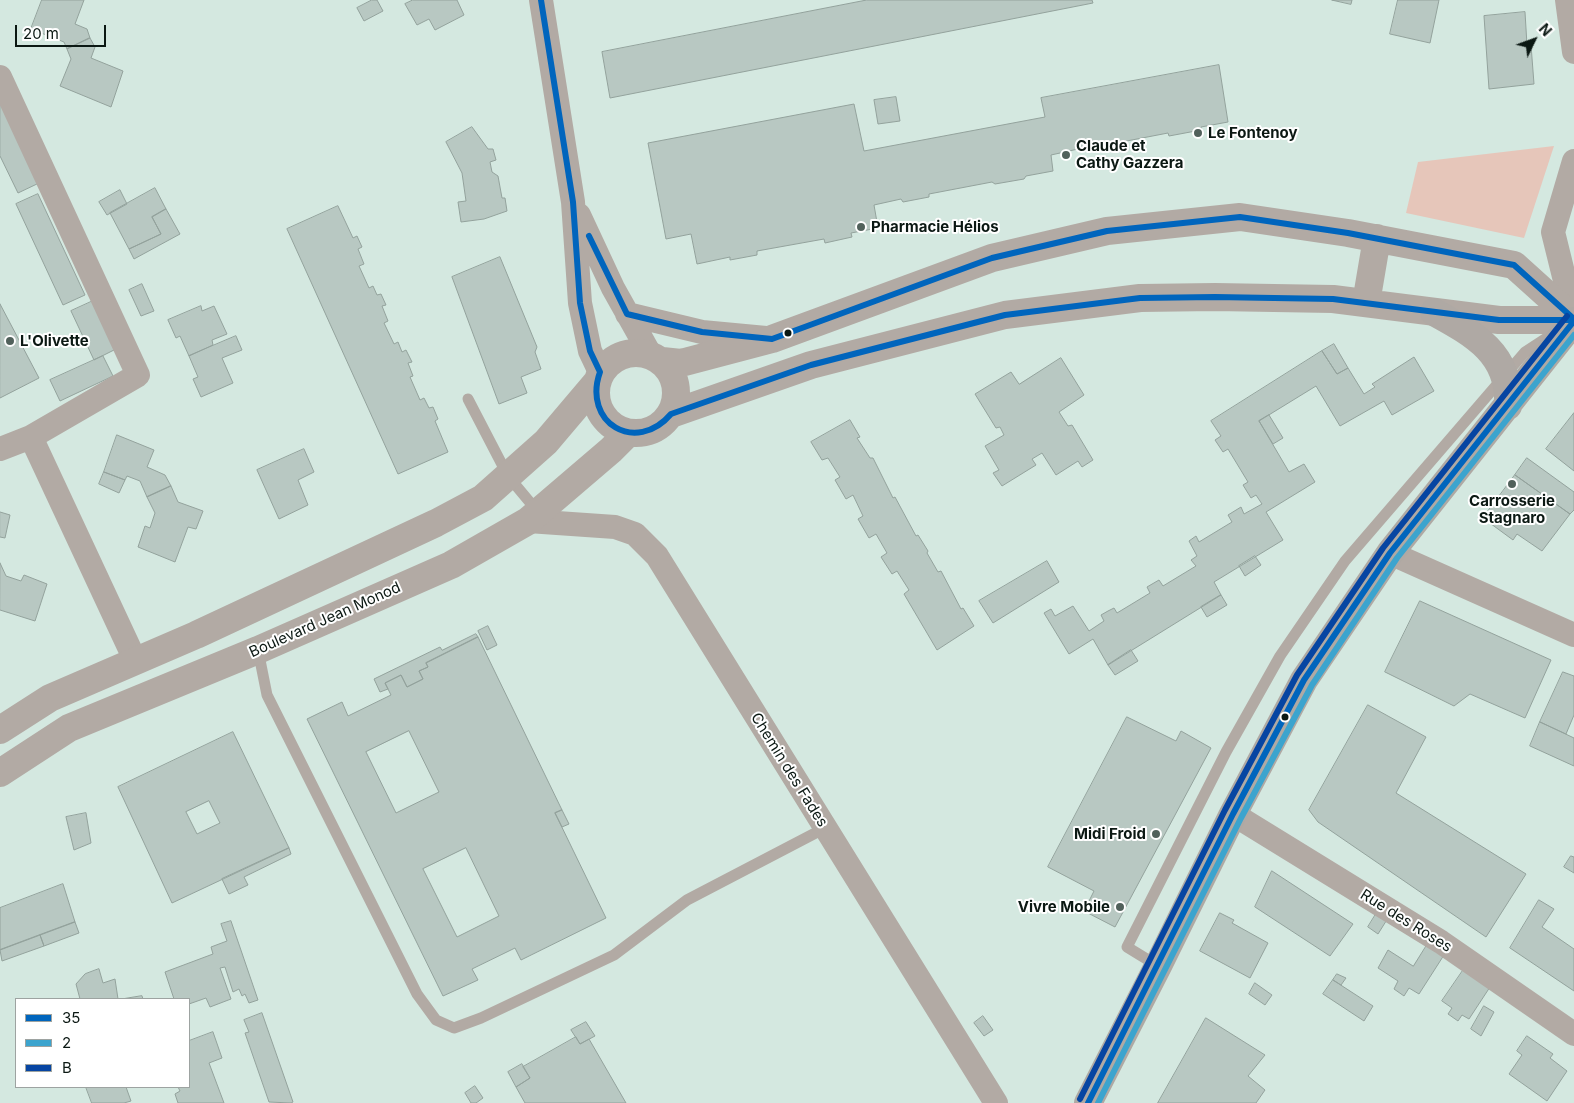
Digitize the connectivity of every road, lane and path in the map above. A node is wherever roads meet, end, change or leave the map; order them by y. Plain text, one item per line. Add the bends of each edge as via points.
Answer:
1 (541, 0) edge
2 (1567, 0) edge
3 (1574, 52) edge
4 (0, 77) edge
5 (1574, 161) edge
6 (573, 202) junction
7 (1377, 238) junction
8 (1366, 303) junction
9 (1434, 312) junction
10 (627, 314) junction
11 (836, 315) junction
12 (1574, 320) edge
13 (772, 339) junction
14 (851, 355) junction
15 (656, 358) junction
16 (1504, 376) junction
17 (598, 377) junction
18 (468, 399) dead end
19 (1508, 406) junction
20 (671, 414) junction
21 (628, 433) junction
22 (31, 437) junction
23 (0, 449) edge
24 (508, 476) junction
25 (533, 516) junction
26 (1390, 553) junction
27 (1574, 635) edge
28 (258, 650) junction
29 (135, 660) junction
30 (0, 730) edge
31 (0, 773) edge
32 (1233, 814) junction
33 (825, 828) junction
34 (1158, 966) junction
35 (1574, 1034) edge
36 (996, 1103) edge
37 (1088, 1103) edge

1 - 6 street
2 - 3 street
4 - 22 street via 138,375
5 - 12 street via 1553,232
6 - 10 street
6 - 17 street via 580,303
7 - 8 street
7 - 11 street via 1240,217 1107,231 992,258
7 - 12 street via 1514,265
8 - 9 street
8 - 14 street via 1333,299 1140,298 1005,315
9 - 12 street via 1499,320
9 - 16 main road via 1481,340 1499,362
10 - 13 street via 702,332
10 - 15 street
11 - 13 street
11 - 14 street
12 - 16 lane via 1525,352
12 - 19 main road
13 - 15 street via 681,363
14 - 20 street via 811,365
15 - 17 street via 637,352 624,354 612,359
15 - 20 street via 671,372 676,386
16 - 19 main road
16 - 34 lane via 1345,561 1280,656 1226,752 1127,947
17 - 21 street via 596,399 601,414 612,426
17 - 24 street via 546,442
18 - 24 lane
19 - 26 main road
20 - 21 street via 654,430
21 - 25 street, Boulevard Jean Monod
22 - 23 street
22 - 29 street
24 - 25 lane
24 - 29 street via 483,498 436,524
25 - 28 street, Boulevard Jean Monod via 450,566
25 - 33 street, Chemin des Fades via 616,527 635,534 657,556
26 - 27 street
26 - 32 main road via 1304,680
28 - 31 street, Boulevard Jean Monod via 69,728
28 - 33 lane via 267,695 417,994 436,1020 454,1028 614,955 687,900
29 - 30 street via 50,698
32 - 34 main road
32 - 35 street, Rue des Roses via 1442,942
33 - 36 street, Chemin des Fades
34 - 37 main road

